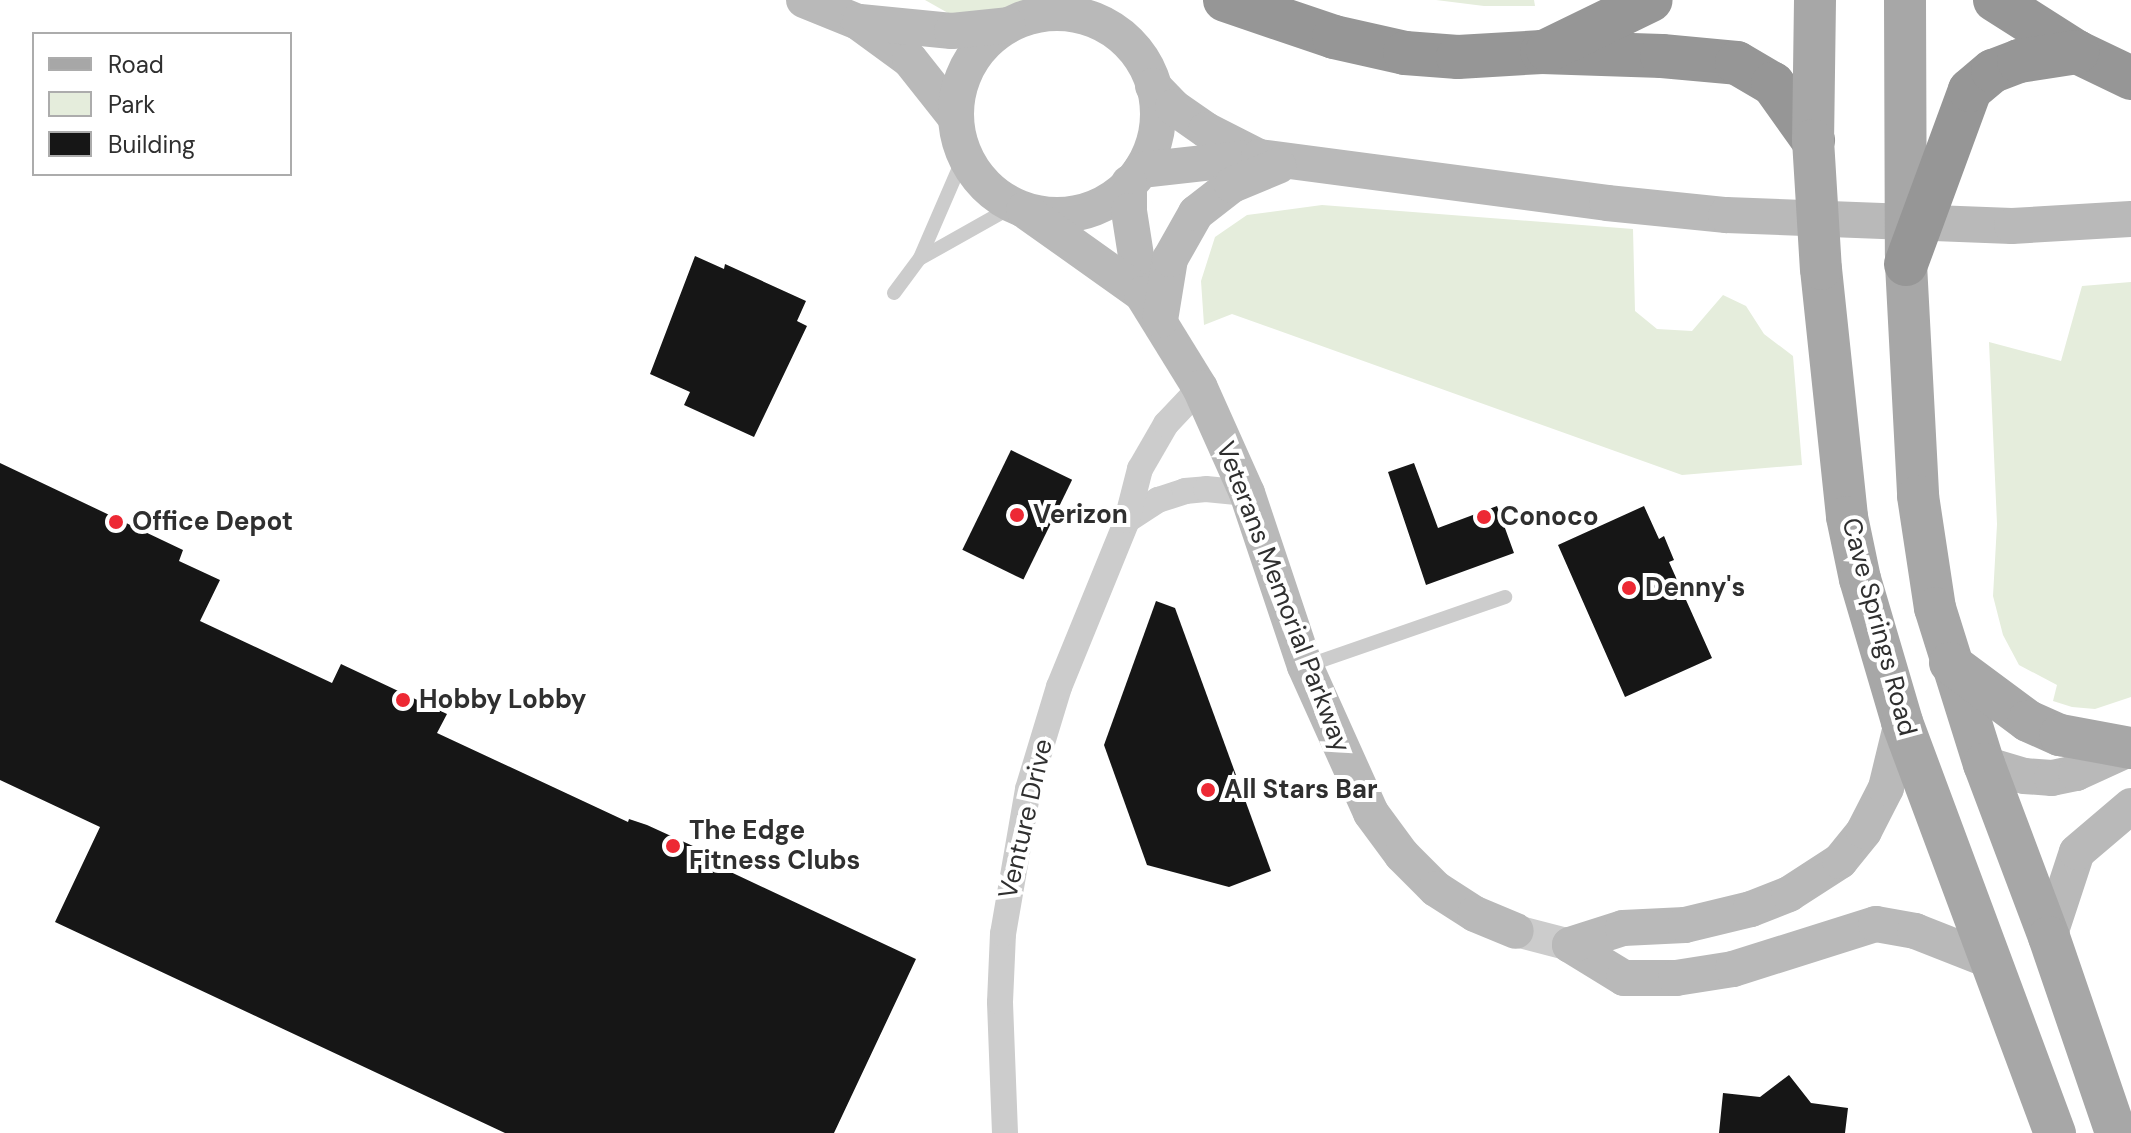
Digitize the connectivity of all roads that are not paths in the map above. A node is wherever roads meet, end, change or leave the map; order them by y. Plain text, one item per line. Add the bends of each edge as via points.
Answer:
1 (804, 0) edge
2 (1225, 0) edge
3 (1651, 0) edge
4 (1815, 0) edge
5 (1905, 0) edge
6 (1995, 0) edge
7 (858, 22) junction
8 (1008, 25) junction
9 (1542, 52) junction
10 (2077, 52) junction
11 (2131, 78) edge
12 (1153, 86) junction
13 (956, 118) junction
14 (1813, 140) junction
15 (965, 154) junction
16 (1276, 159) junction
17 (1135, 176) junction
18 (1019, 207) junction
19 (2131, 219) edge
20 (920, 258) junction
21 (1906, 264) junction
22 (894, 293) dead end
23 (1151, 307) junction
24 (1200, 388) junction
25 (1247, 493) junction
26 (1127, 520) junction
27 (1505, 597) dead end
28 (1950, 663) junction
29 (1305, 666) junction
30 (1902, 722) junction
31 (2131, 748) edge
32 (1984, 764) junction
33 (2131, 806) edge
34 (1516, 931) joint
35 (2049, 937) junction
36 (1570, 945) junction
37 (1991, 961) junction
38 (2047, 1123) edge
39 (1005, 1133) edge
40 (2116, 1133) edge

1 - 7 main road
2 - 9 highway via 1308,29 1405,53 1458,57
3 - 9 highway
4 - 14 main road, Cave Springs Road, bridge
5 - 21 main road, bridge
6 - 10 highway
7 - 8 main road via 952,31
7 - 13 main road via 910,60
8 - 12 main road via 1040,14 1074,14 1106,25 1132,46
8 - 13 main road via 982,46 963,74
9 - 14 highway via 1737,63 1773,84
10 - 11 highway
10 - 21 highway, bridge via 2019,61 1993,71 1970,90
12 - 16 main road via 1206,130
12 - 17 main road via 1158,106 1155,140
13 - 15 main road
14 - 30 main road, Cave Springs Road, bridge via 1847,517
15 - 18 main road via 995,194
15 - 20 lane
16 - 17 main road
16 - 19 main road via 1711,214 2012,226
16 - 23 main road via 1196,213
17 - 18 main road via 1119,194 1089,210 1056,215
17 - 23 main road, Veterans Memorial Parkway via 1129,211
18 - 20 lane
18 - 23 main road, Veterans Memorial Parkway
20 - 22 lane
21 - 28 main road via 1918,496 1935,608
23 - 24 main road, Veterans Memorial Parkway
24 - 25 main road, Veterans Memorial Parkway
24 - 26 street, Venture Drive via 1166,424 1140,469
25 - 26 street via 1185,491 1158,500
25 - 29 main road, Veterans Memorial Parkway
26 - 39 street, Venture Drive via 1059,687 1025,803 1003,934
27 - 29 lane
28 - 31 main road via 2028,721 2060,735
28 - 32 main road
29 - 34 main road, Veterans Memorial Parkway via 1371,813 1402,855 1436,889 1475,914
30 - 36 main road via 1886,788 1864,831 1840,861 1789,894 1751,909 1685,925 1623,928
30 - 37 main road, Cave Springs Road
31 - 32 main road via 2052,778
32 - 35 main road
33 - 35 main road via 2077,852
34 - 36 street, Veterans Memorial Parkway
35 - 40 main road
36 - 37 main road, Veterans Memorial Parkway via 1624,978 1676,978 1733,969 1876,924 1915,931
37 - 38 main road, Cave Springs Road

